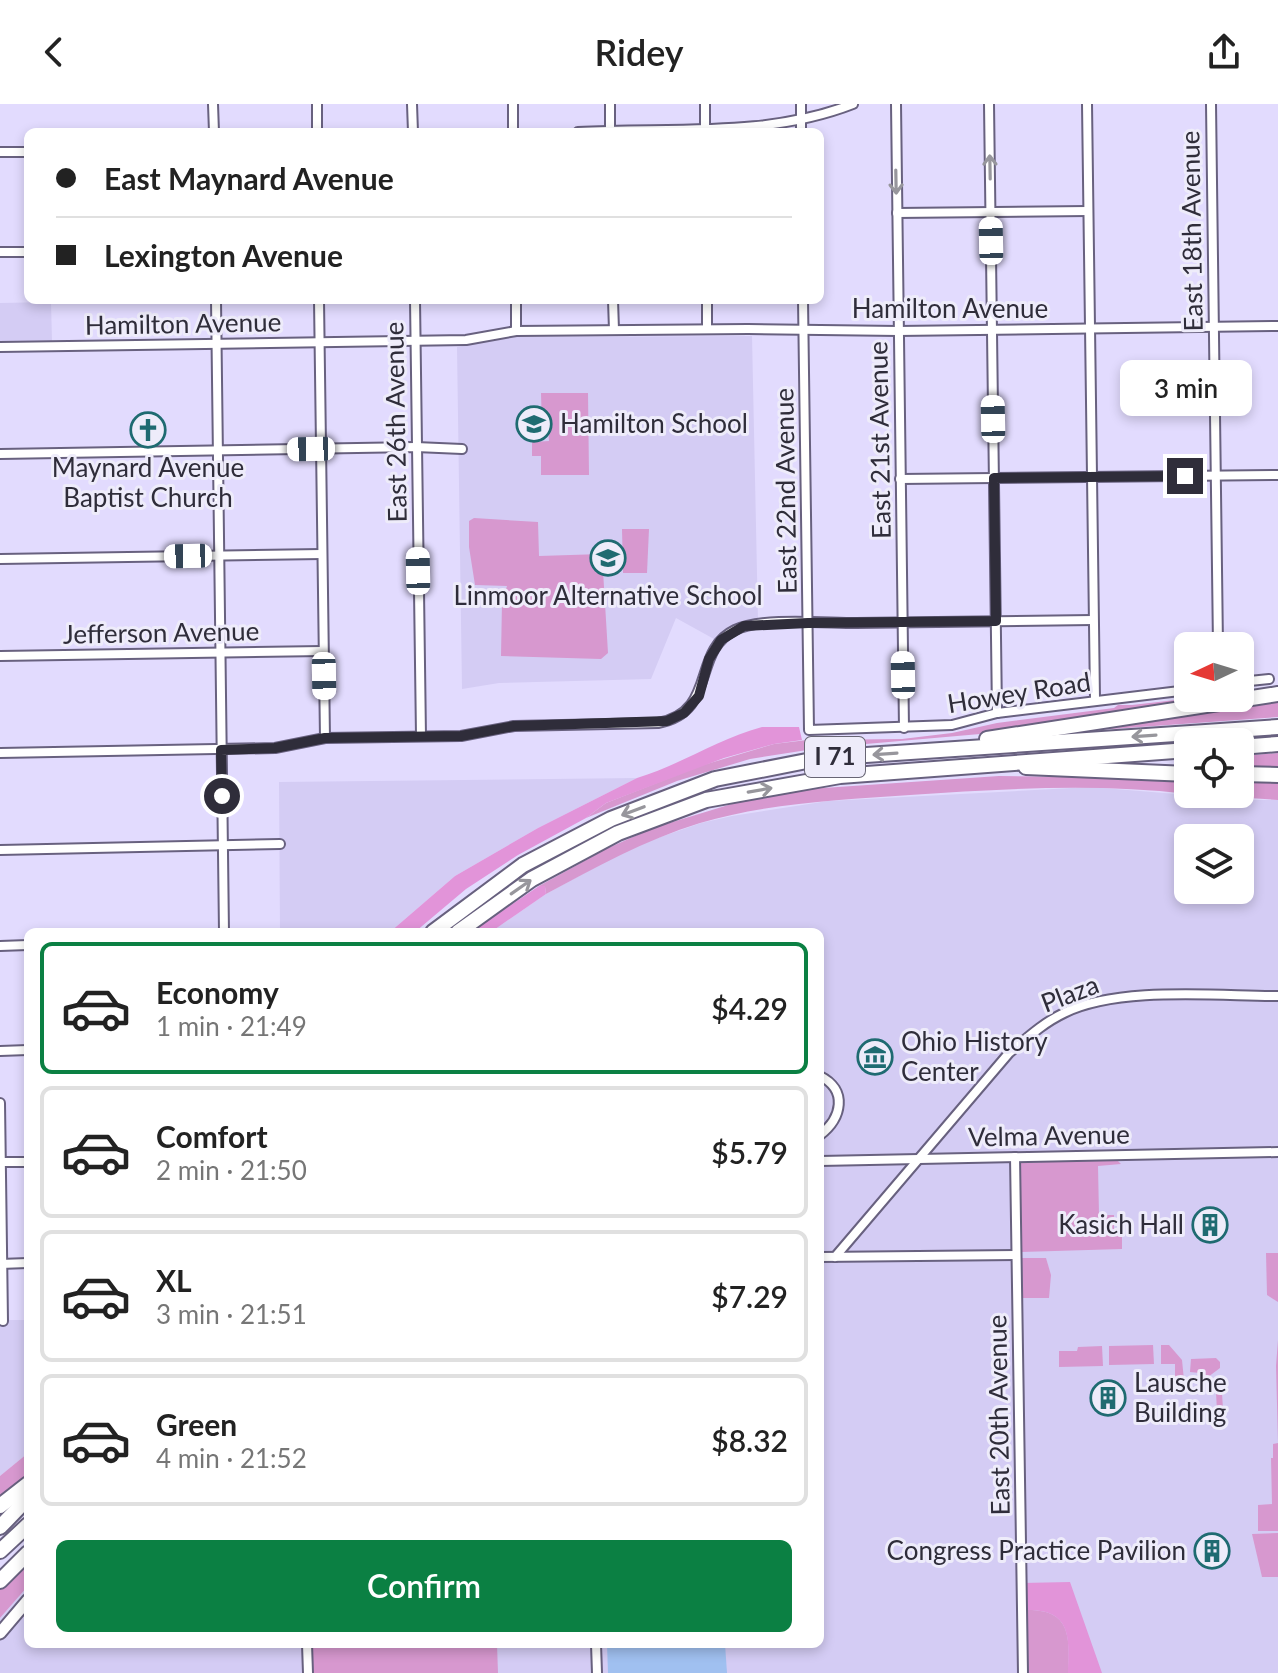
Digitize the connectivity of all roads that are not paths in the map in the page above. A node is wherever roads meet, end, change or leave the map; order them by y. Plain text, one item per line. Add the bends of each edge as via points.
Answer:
1 (213, 104) edge
2 (317, 104) edge
3 (412, 104) edge
4 (513, 104) edge
5 (610, 104) edge
6 (705, 104) edge
7 (801, 104) edge
8 (853, 104) edge
9 (896, 104) edge
10 (989, 104) edge
11 (1087, 104) edge
12 (1211, 104) edge
13 (801, 120) junction
14 (214, 128) edge
15 (317, 128) edge
16 (413, 128) edge
17 (513, 128) edge
18 (610, 128) edge
19 (705, 128) edge
20 (731, 128) edge
21 (801, 128) edge
22 (0, 152) edge
23 (24, 152) edge
24 (1088, 211) junction
25 (991, 212) junction
26 (897, 213) junction
27 (0, 252) edge
28 (24, 252) edge
29 (216, 304) edge
30 (319, 304) edge
31 (415, 304) edge
32 (516, 304) edge
33 (613, 304) edge
34 (707, 304) edge
35 (803, 304) edge
36 (1213, 326) junction
37 (1278, 326) edge
38 (1090, 328) junction
39 (707, 329) junction
40 (804, 329) junction
41 (992, 329) junction
42 (614, 330) junction
43 (516, 331) junction
44 (898, 331) junction
45 (415, 340) junction
46 (319, 342) junction
47 (217, 344) junction
48 (0, 347) edge
49 (416, 447) junction
50 (321, 449) junction
51 (462, 449) dead end
52 (218, 450) junction
53 (0, 454) edge
54 (1215, 475) junction
55 (1278, 475) edge
56 (1091, 477) junction
57 (994, 478) junction
58 (900, 479) junction
59 (322, 554) junction
60 (219, 556) junction
61 (0, 559) edge
62 (1093, 620) junction
63 (996, 621) junction
64 (902, 622) junction
65 (808, 623) junction
66 (1218, 632) edge
67 (323, 651) junction
68 (220, 653) junction
69 (0, 656) edge
70 (1269, 679) dead end
71 (1254, 681) edge
72 (1174, 692) edge
73 (1278, 694) edge
74 (1095, 699) junction
75 (997, 713) junction
76 (1278, 727) edge
77 (904, 728) junction
78 (809, 730) joint
79 (421, 736) junction
80 (325, 738) junction
81 (1278, 744) edge
82 (1254, 746) edge
83 (221, 750) junction
84 (923, 751) junction
85 (1174, 751) edge
86 (0, 753) edge
87 (998, 764) junction
88 (1174, 774) edge
89 (1254, 774) edge
90 (1278, 775) edge
91 (280, 844) dead end
92 (223, 846) junction
93 (0, 850) edge
94 (224, 928) edge
95 (438, 928) edge
96 (464, 928) edge
97 (24, 945) edge
98 (0, 946) edge
99 (1278, 996) edge
100 (24, 1050) edge
101 (0, 1051) edge
102 (824, 1079) edge
103 (0, 1103) edge
104 (824, 1131) edge
105 (1278, 1152) edge
106 (1015, 1157) junction
107 (920, 1159) junction
108 (824, 1161) edge
109 (0, 1162) edge
110 (24, 1162) edge
111 (1016, 1255) junction
112 (824, 1257) edge
113 (835, 1257) junction
114 (24, 1263) edge
115 (1, 1264) edge
116 (3, 1321) dead end
117 (24, 1487) edge
118 (24, 1502) edge
119 (0, 1506) edge
120 (0, 1527) edge
121 (24, 1529) edge
122 (0, 1551) edge
123 (24, 1557) edge
124 (0, 1581) edge
125 (24, 1605) edge
126 (0, 1633) edge
127 (307, 1648) edge
128 (596, 1648) edge
129 (308, 1673) edge
130 (597, 1673) edge
131 (1023, 1673) edge

1 - 14 street
2 - 15 street
3 - 16 street
4 - 17 street
5 - 18 street
6 - 19 street
7 - 13 street
8 - 13 street
9 -> 26 street, East 21st Avenue
25 -> 10 street
11 - 24 street
12 - 36 street, East 18th Avenue
13 - 20 street
13 - 21 street
22 - 23 street
24 - 25 street
24 - 38 street
25 - 26 street
25 - 41 street
26 - 44 street, East 21st Avenue
27 - 28 street
29 - 47 street
30 - 46 street
31 - 45 street, East 26th Avenue
32 - 43 street
33 - 42 street
34 - 39 street
35 - 40 street, East 22nd Avenue
36 - 37 street, Hamilton Avenue
36 - 38 street, Hamilton Avenue
36 - 54 street, East 18th Avenue
38 - 41 street, Hamilton Avenue
38 - 56 street
39 - 40 street, Hamilton Avenue
39 - 42 street, Hamilton Avenue
40 - 44 street, Hamilton Avenue
40 - 65 street, East 22nd Avenue
41 - 44 street, Hamilton Avenue
41 - 57 street
42 - 43 street, Hamilton Avenue
43 - 45 street, Hamilton Avenue via 466,340
44 - 58 street, East 21st Avenue
45 - 46 street, Hamilton Avenue
45 - 49 street, East 26th Avenue
46 - 47 street, Hamilton Avenue
46 - 50 street
47 - 48 street, Hamilton Avenue
47 - 52 street
49 - 50 street
49 - 51 street
49 - 79 street, East 26th Avenue
50 - 52 street
50 - 59 street
52 - 53 street
52 - 60 street
54 - 55 street
54 - 56 street
54 - 66 street, East 18th Avenue
56 - 57 street
56 - 62 street
57 - 58 street
57 - 63 street
58 - 64 street, East 21st Avenue
59 - 60 street
59 - 67 street
60 - 61 street
60 - 68 street
62 - 63 street
62 - 74 street
63 - 64 street
63 - 75 street
64 - 65 street
64 - 77 street, East 21st Avenue
65 - 78 street, East 22nd Avenue
65 - 79 street via 753,625 731,632 715,649 699,696 684,713 667,721 514,726 461,736
67 - 68 street, Jefferson Avenue
67 - 80 street
68 - 69 street, Jefferson Avenue
68 - 83 street
70 - 71 street
72 - 74 street, Howey Road
73 - 84 highway
74 - 75 street, Howey Road
75 - 77 street, Howey Road via 952,725
76 -> 84 highway, I 71
77 - 78 street, Howey Road
79 - 80 street
80 - 83 street via 275,748
81 - 82 highway
83 - 86 street
83 - 92 street
84 -> 95 highway, I 71 via 822,758 715,779 611,819 523,865
85 - 87 highway, I 71
87 - 88 highway
96 -> 87 highway, I 71 via 532,879 618,833 706,800 840,776
89 - 90 highway
91 - 92 street
92 - 93 street
92 - 94 street
97 - 98 street
99 - 107 street, Plaza via 1109,998 1064,1013 1009,1053
100 - 101 street
102 - 104 street via 832,1084 839,1108
103 - 109 street
105 - 106 street, Velma Avenue
106 - 107 street, Velma Avenue
106 - 111 street, East 20th Avenue
107 - 108 street, Velma Avenue
107 - 113 street, Plaza
109 - 110 street
109 - 115 street
111 - 113 street
111 - 131 street, East 20th Avenue
112 - 113 street
114 - 115 street
115 - 116 street
117 - 119 highway
118 - 120 highway
121 - 122 highway
123 - 124 highway
125 - 126 street
127 - 129 street
128 - 130 street

